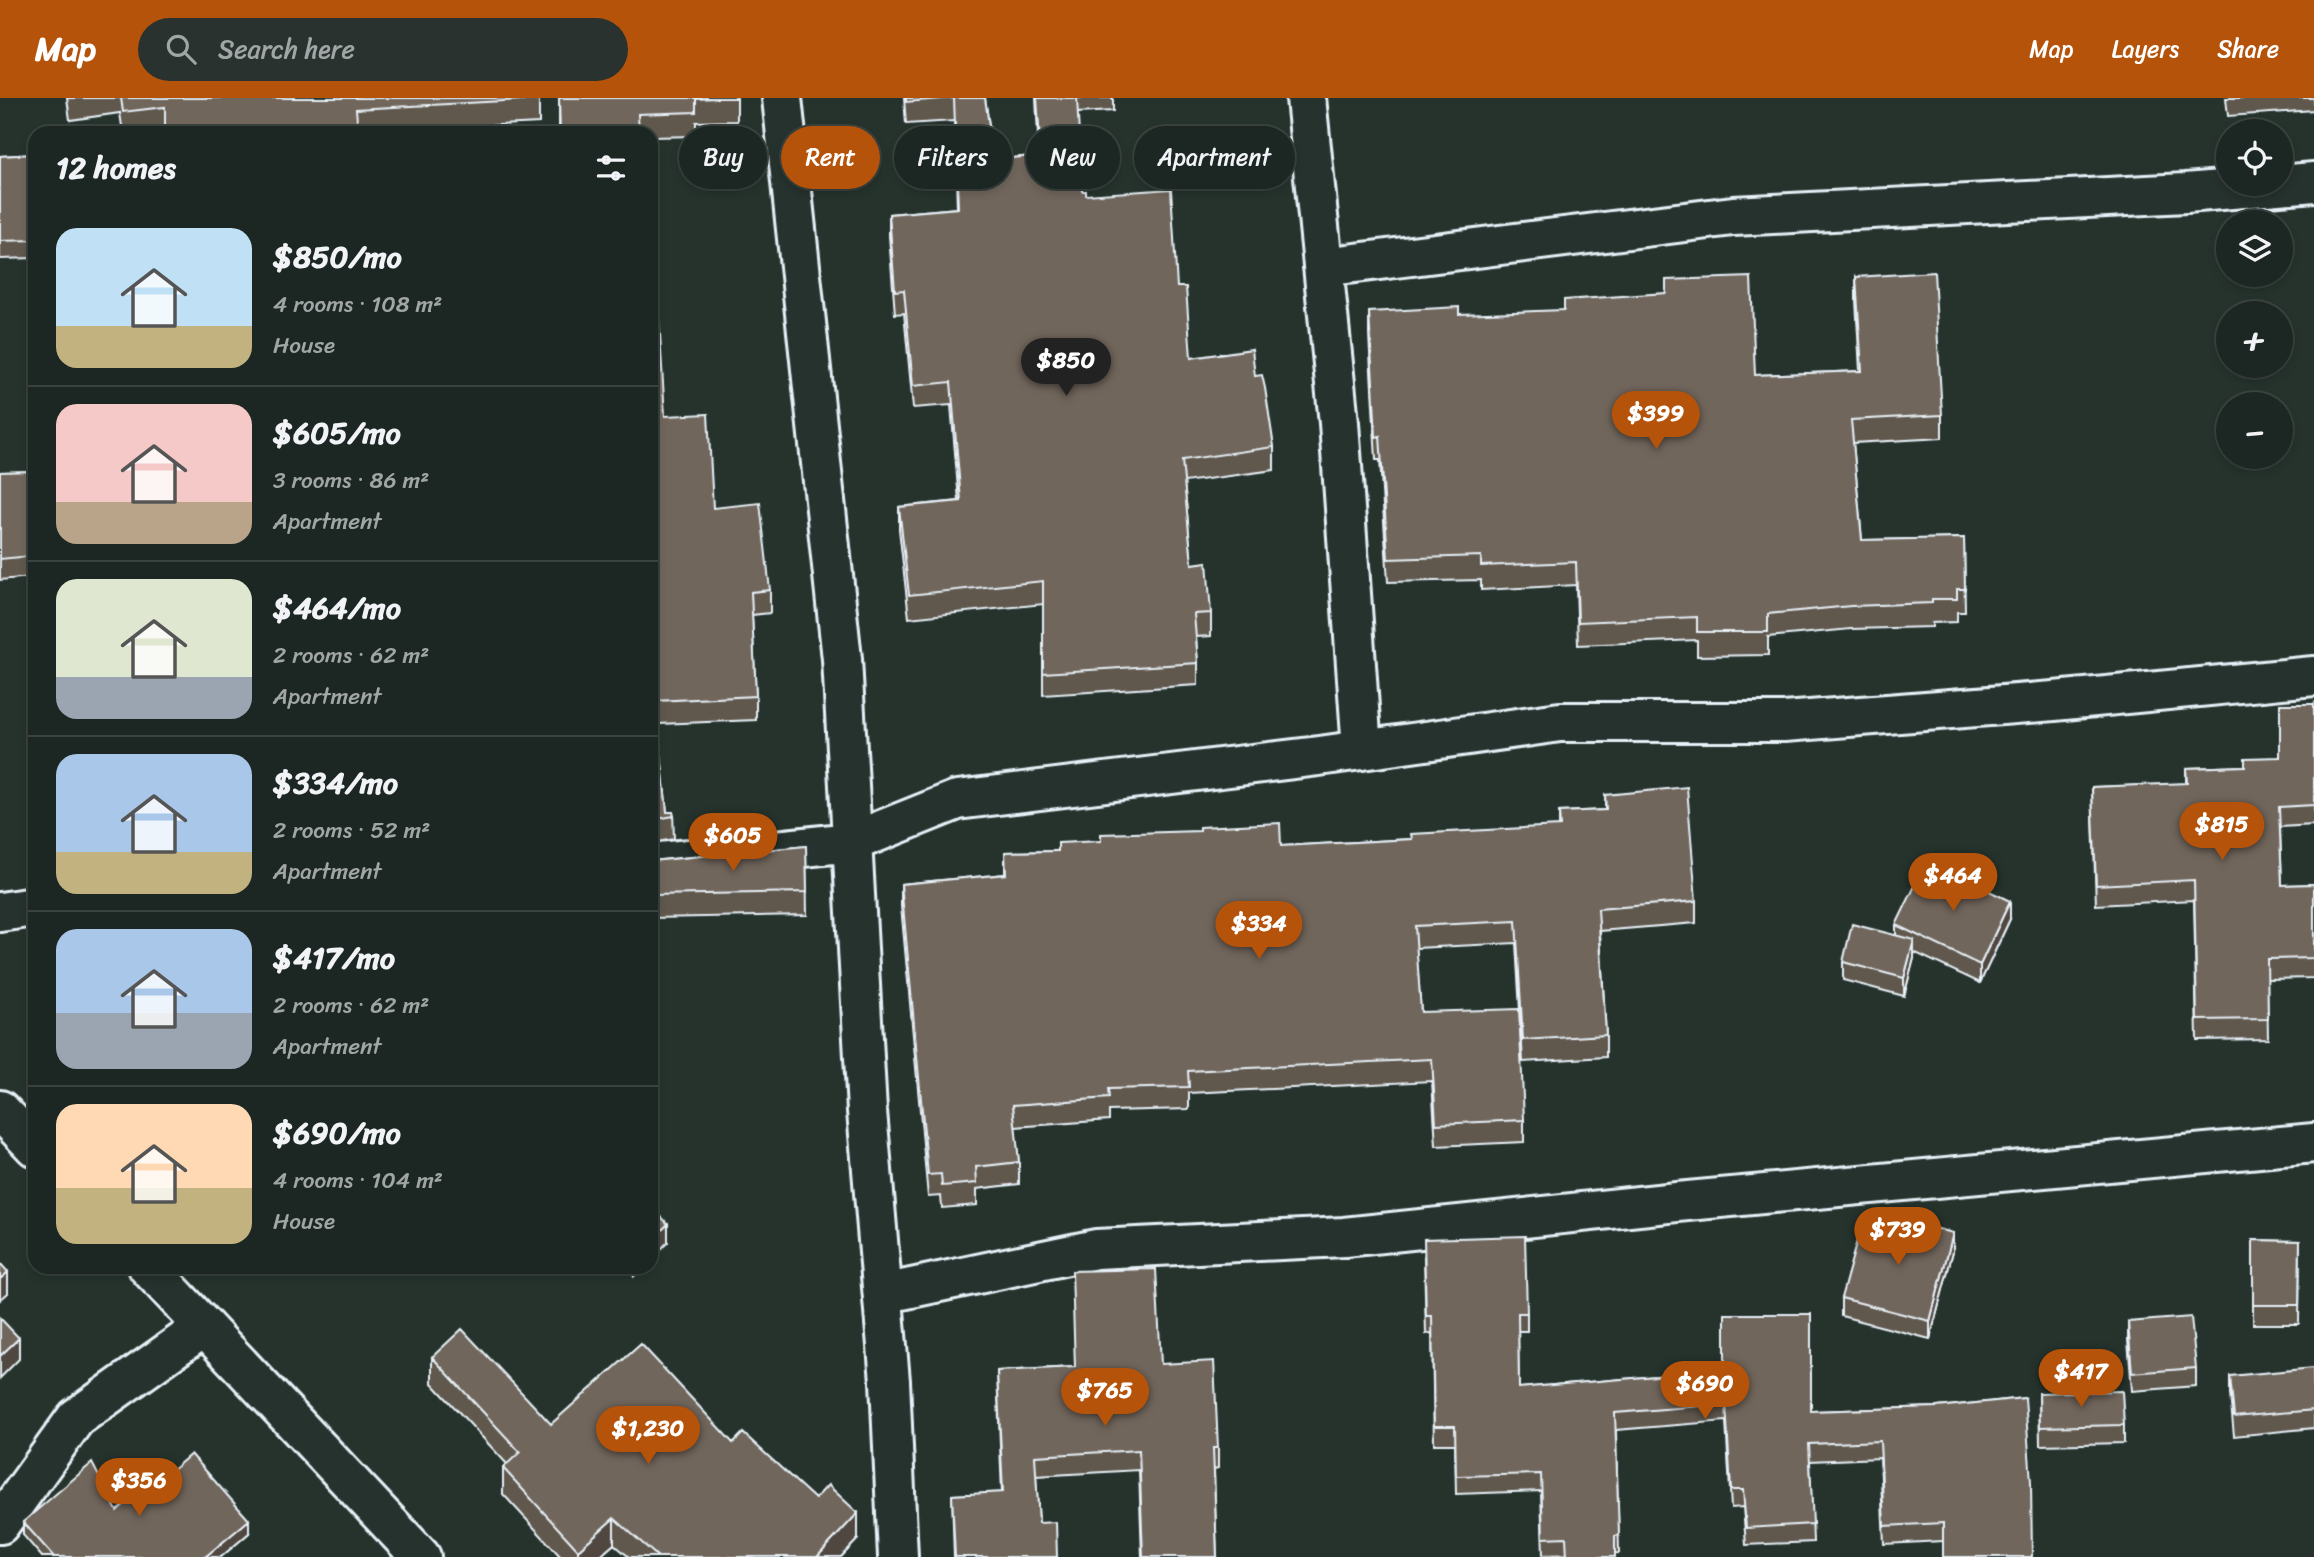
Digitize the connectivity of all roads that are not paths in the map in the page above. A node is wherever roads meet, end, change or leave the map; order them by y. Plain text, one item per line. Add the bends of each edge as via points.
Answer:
1 (782, 98) edge
2 (1306, 98) edge
3 (2314, 182) edge
4 (1323, 267) junction
5 (2314, 676) edge
6 (1362, 750) junction
7 (852, 842) junction
8 (658, 862) edge
9 (28, 909) edge
10 (0, 912) edge
11 (0, 1110) edge
12 (28, 1140) edge
13 (2314, 1143) edge
14 (155, 1274) edge
15 (883, 1294) junction
16 (204, 1327) junction
17 (0, 1524) edge
18 (421, 1557) edge
19 (898, 1557) edge

1 - 7 street via 842,659
2 - 4 street
3 - 4 street via 2186,193 1733,216
4 - 6 street
5 - 6 street via 1784,722 1560,722
6 - 7 street via 957,800
7 - 8 street
7 - 15 street
9 - 10 street
11 - 12 street
13 - 15 street via 1344,1237 1096,1249
14 - 16 street
15 - 19 street
16 - 17 street via 76,1418
16 - 18 street

